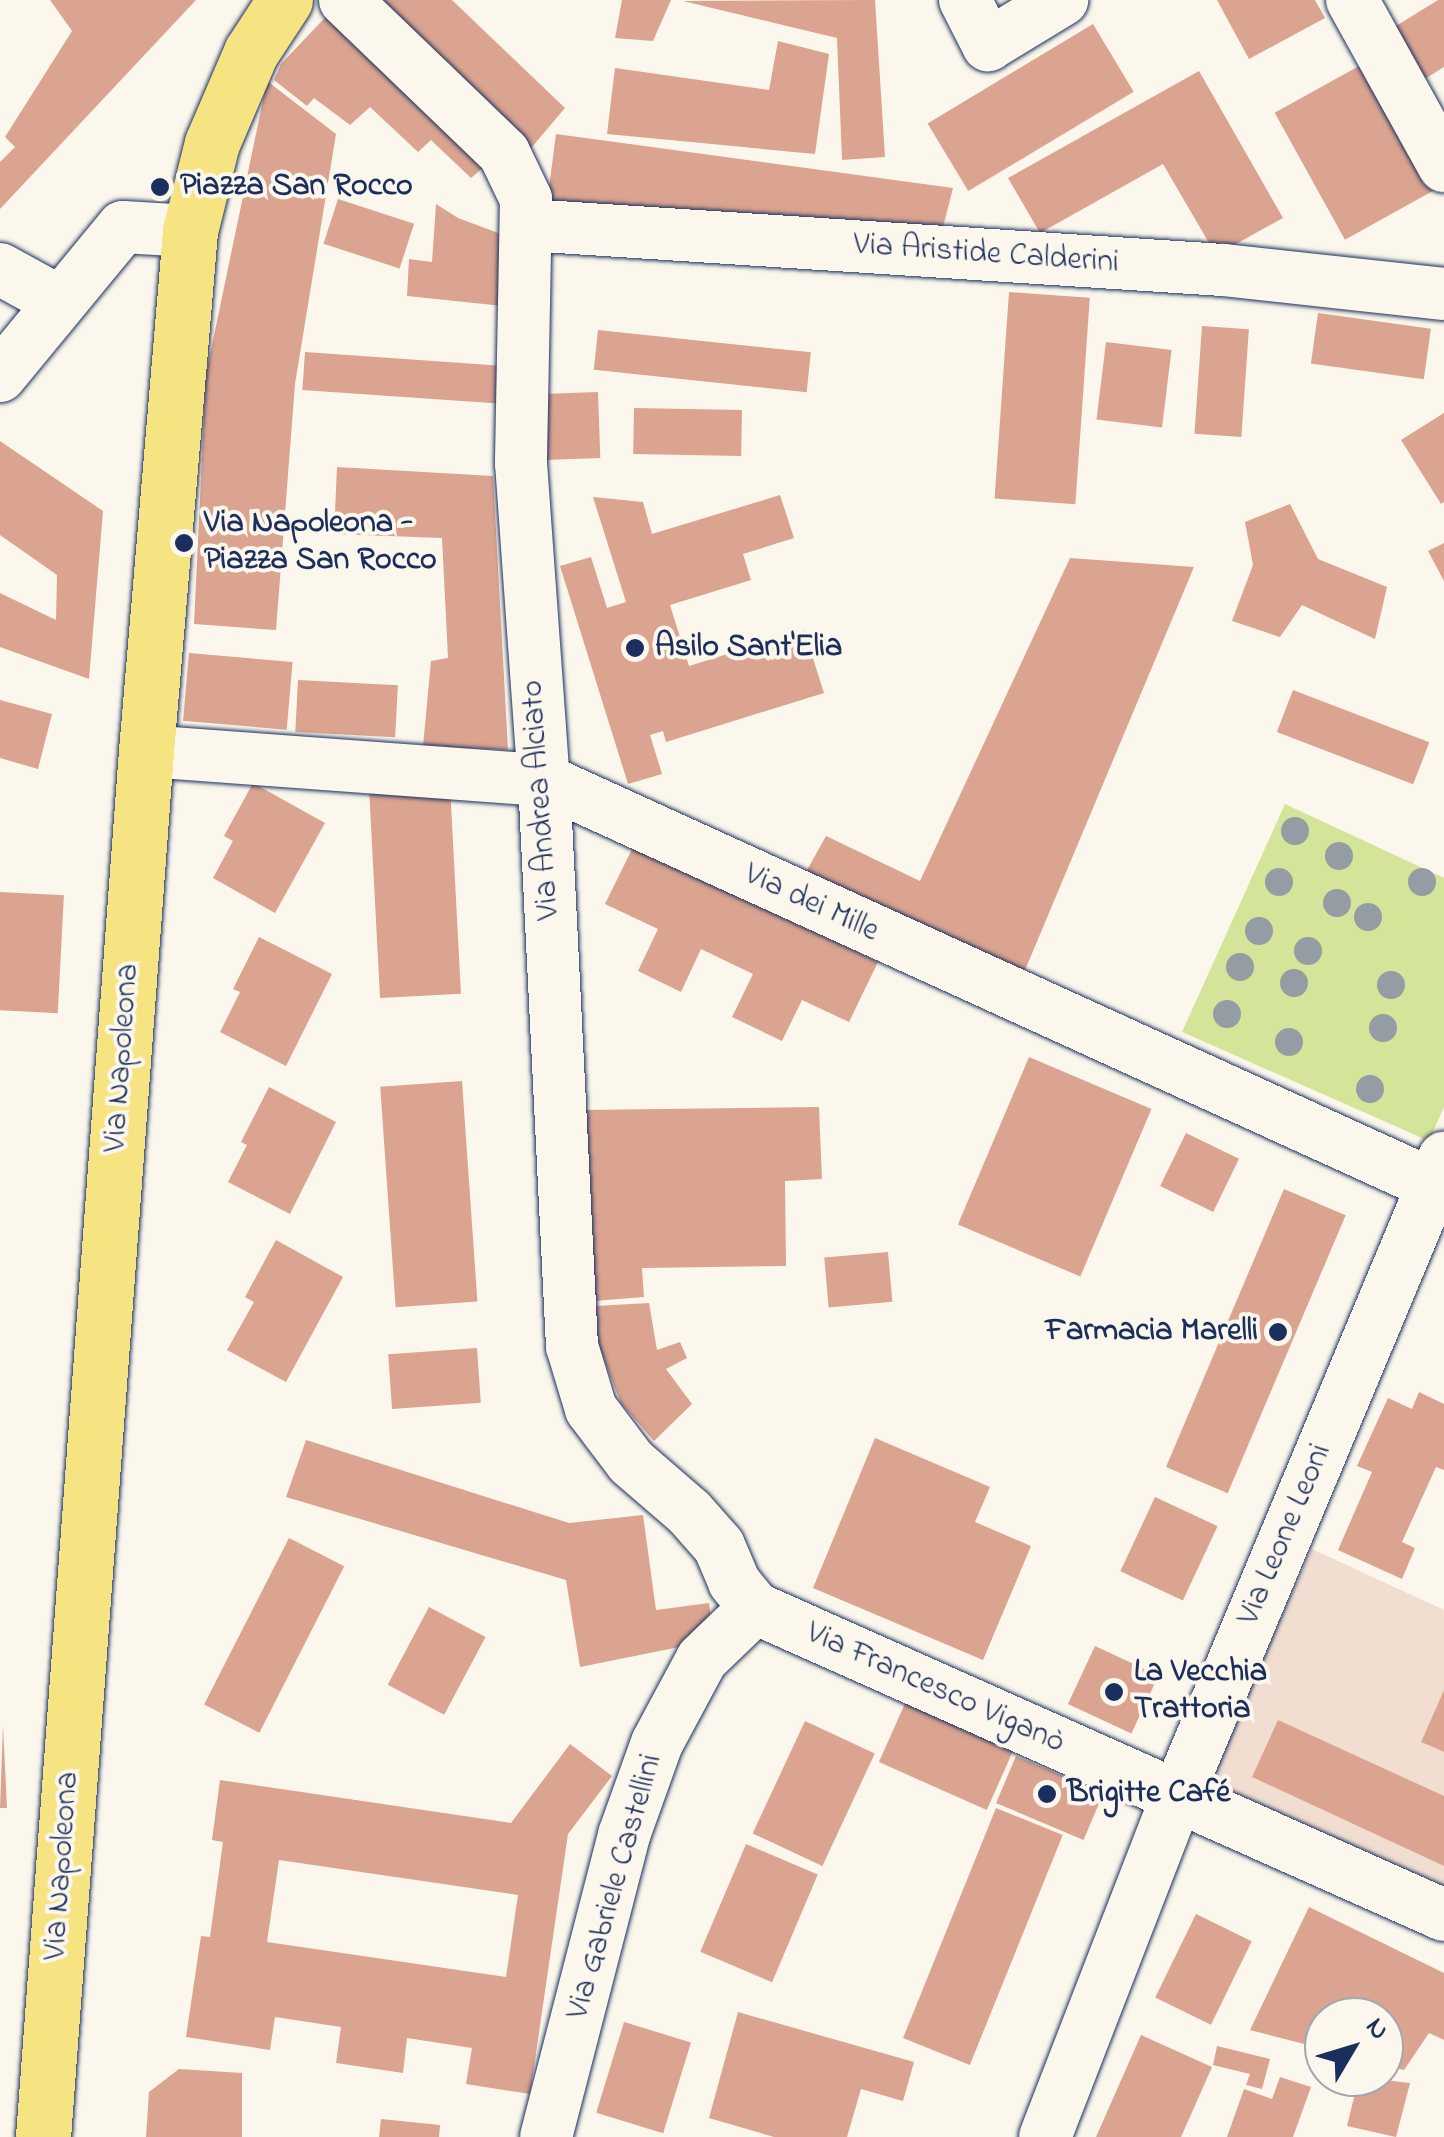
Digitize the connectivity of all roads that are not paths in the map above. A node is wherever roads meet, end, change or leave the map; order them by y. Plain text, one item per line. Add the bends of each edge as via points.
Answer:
1 (285, 0) edge
2 (345, 0) edge
3 (966, 0) edge
4 (1062, 0) edge
5 (1352, 0) edge
6 (1444, 166) edge
7 (527, 225) junction
8 (190, 231) junction
9 (0, 269) edge
10 (1444, 294) edge
11 (60, 302) junction
12 (0, 376) edge
13 (146, 750) junction
14 (544, 780) junction
15 (1440, 1177) edge
16 (756, 1608) junction
17 (1176, 1797) junction
18 (1444, 1915) edge
19 (43, 2137) edge
20 (548, 2137) edge
21 (1045, 2137) edge

1 - 8 main road, Via Napoleona via 251,52 212,143
2 - 7 street, Via Andrea Alciato via 504,153 519,177
3 - 4 street via 988,46
5 - 6 street
7 - 10 street, Via Aristide Calderini via 1223,270
7 - 14 street, Via Andrea Alciato via 521,463
8 - 11 street via 123,227
8 - 13 main road, Via Napoleona
9 - 11 street
11 - 12 street
13 - 14 street, Via dei Mille
13 - 19 main road, Via Napoleona
14 - 15 street, Via dei Mille
14 - 16 street, Via Andrea Alciato via 572,1346 579,1378 609,1437 719,1546 734,1582
15 - 17 street, Via Leone Leoni
16 - 17 street, Via Francesco Viganò
16 - 20 street, Via Gabriele Castellini via 702,1659 657,1742 624,1835
17 - 18 street, Via Francesco Viganò
17 - 21 street, Via Leone Leoni

